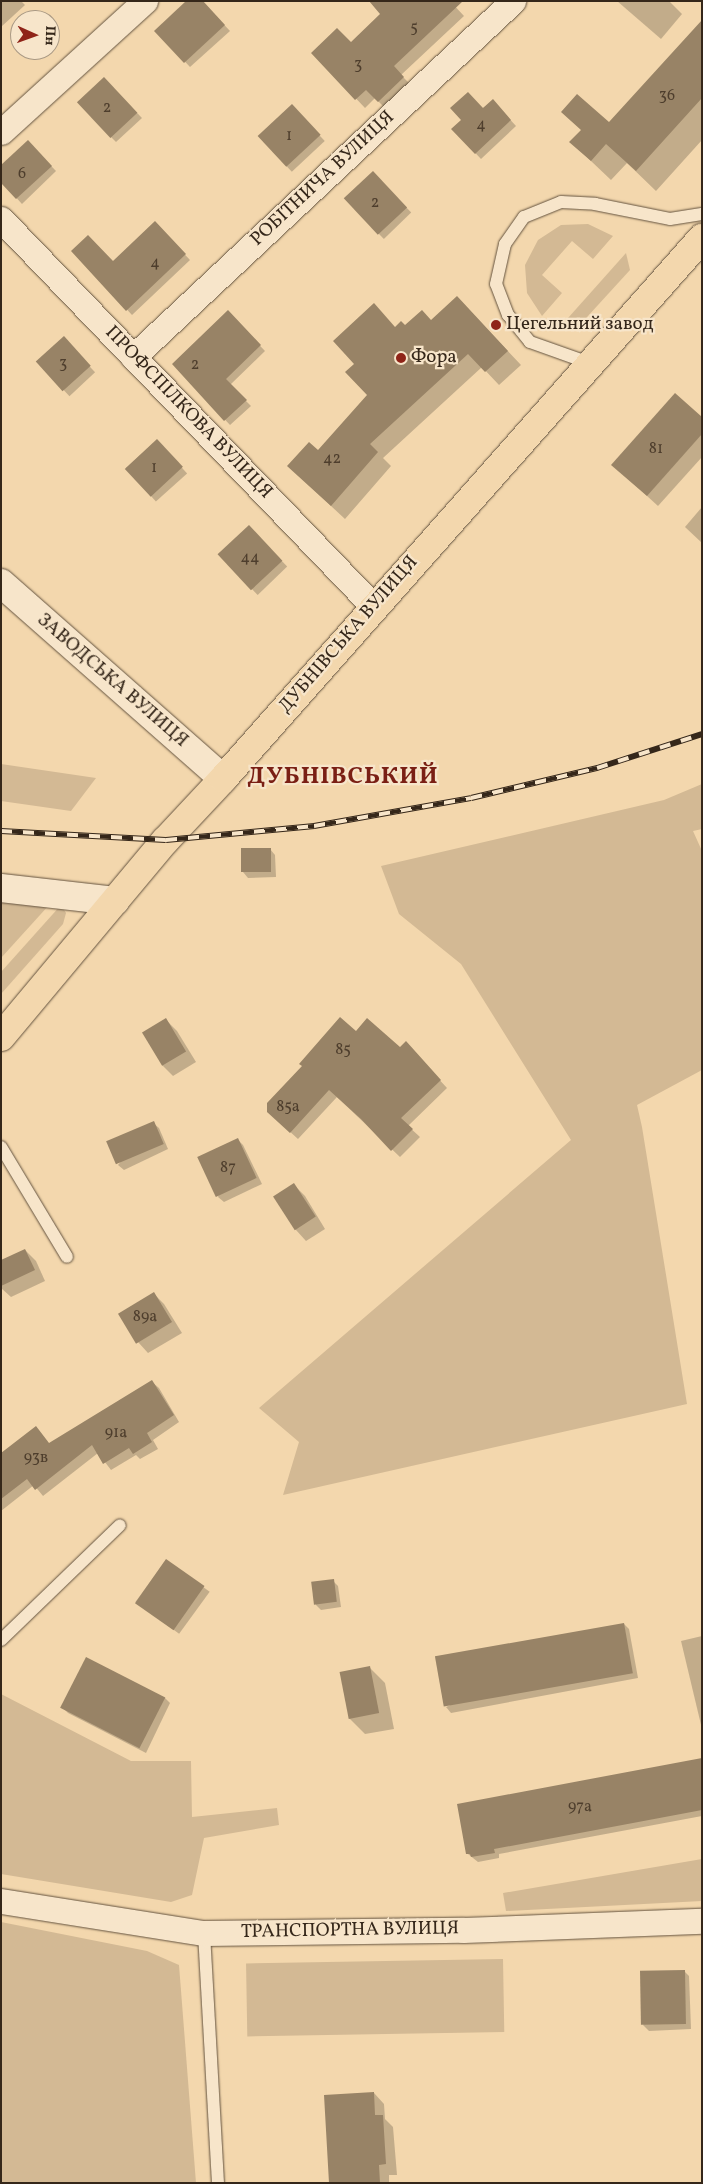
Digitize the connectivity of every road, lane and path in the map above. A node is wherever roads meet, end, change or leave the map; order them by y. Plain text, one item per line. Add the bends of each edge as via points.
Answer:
1 (145, 1) edge
2 (513, 1) edge
3 (1, 132) edge
4 (702, 214) edge
5 (1, 219) edge
6 (702, 238) edge
7 (133, 356) junction
8 (592, 364) junction
9 (1, 583) edge
10 (374, 607) junction
11 (223, 779) junction
12 (1, 888) edge
13 (116, 901) junction
14 (1, 1037) edge
15 (1, 1147) edge
16 (68, 1257) dead end
17 (120, 1525) dead end
18 (1, 1640) edge
19 (1, 1901) edge
20 (702, 1920) edge
21 (204, 1933) junction
22 (218, 2183) edge

1 - 3 street
2 - 7 street, РОБІТНИЧА ВУЛИЦЯ
4 - 8 lane via 670,219 595,204 561,202 524,217 505,244 496,284 508,315 530,342
5 - 7 street, ПРОФСПІЛКОВА ВУЛИЦЯ
6 - 8 main road, ДУБНІВСЬКА ВУЛИЦЯ
7 - 10 street, ПРОФСПІЛКОВА ВУЛИЦЯ
8 - 10 main road, ДУБНІВСЬКА ВУЛИЦЯ
9 - 11 street, ЗАВОДСЬКА ВУЛИЦЯ
10 - 11 main road, ДУБНІВСЬКА ВУЛИЦЯ
11 - 13 main road, ДУБНІВСЬКА ВУЛИЦЯ via 166,840
12 - 13 street
13 - 14 main road, ДУБНІВСЬКА ВУЛИЦЯ
15 - 16 lane
17 - 18 lane
19 - 21 street, ТРАНСПОРТНА ВУЛИЦЯ
20 - 21 street, ТРАНСПОРТНА ВУЛИЦЯ via 463,1930
21 - 22 lane

